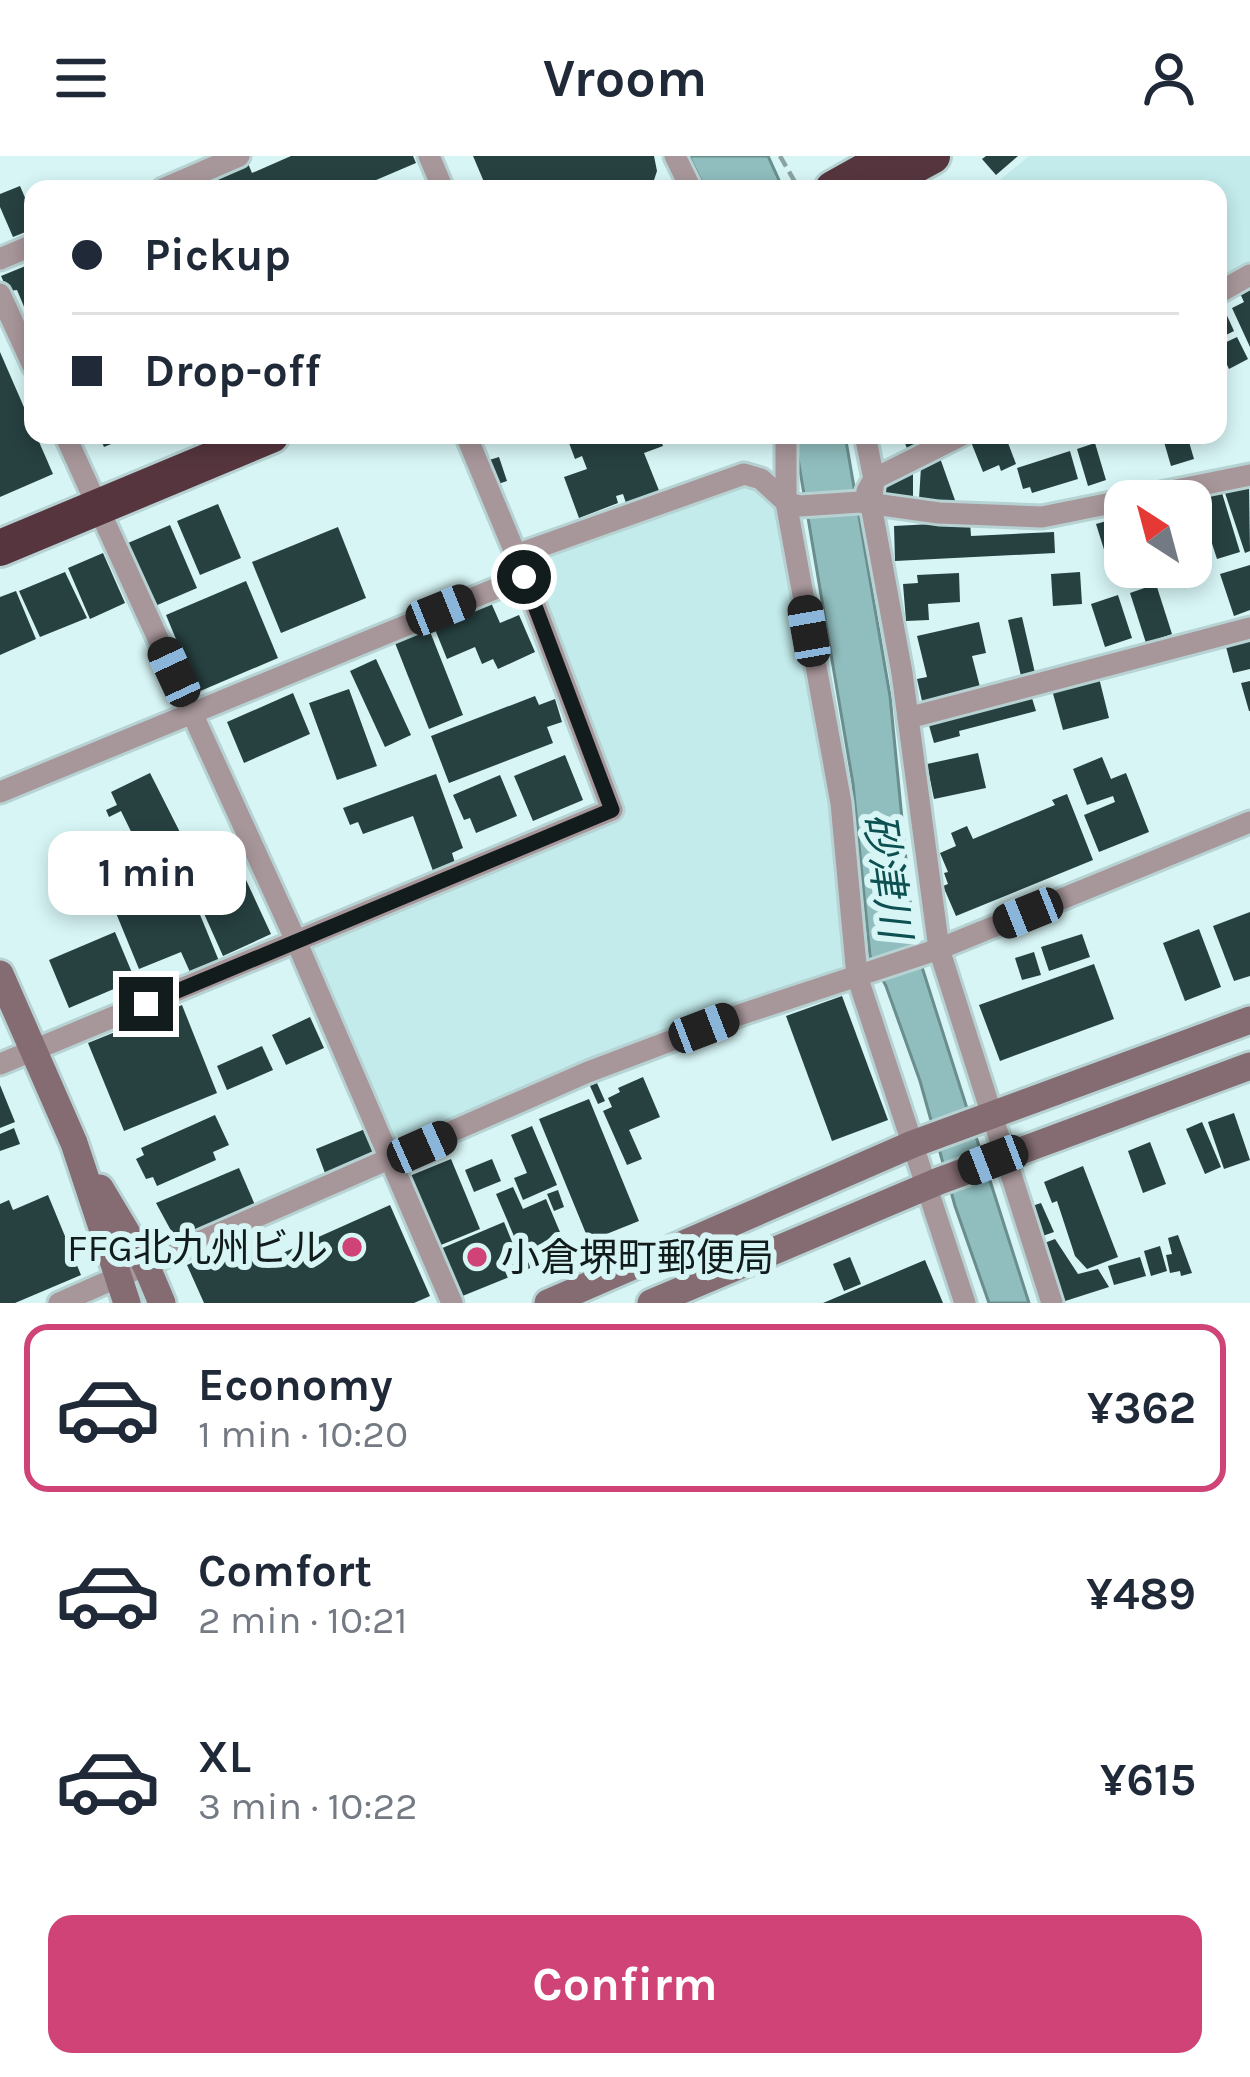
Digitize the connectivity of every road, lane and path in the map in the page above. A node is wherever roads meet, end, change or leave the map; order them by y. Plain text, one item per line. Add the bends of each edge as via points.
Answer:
1 (239, 156) edge
2 (892, 156) edge
3 (932, 156) edge
4 (184, 180) edge
5 (849, 180) edge
6 (888, 180) edge
7 (0, 294) edge
8 (24, 346) edge
9 (69, 444) edge
10 (249, 444) edge
11 (470, 444) edge
12 (787, 444) edge
13 (867, 444) edge
14 (944, 444) edge
15 (1250, 475) edge
16 (874, 479) junction
17 (793, 504) junction
18 (866, 504) junction
19 (99, 506) junction
20 (0, 548) edge
21 (520, 566) junction
22 (1250, 628) edge
23 (192, 710) junction
24 (908, 718) junction
25 (0, 792) edge
26 (1250, 822) edge
27 (297, 943) junction
28 (939, 949) junction
29 (0, 974) edge
30 (864, 975) junction
31 (1250, 1019) edge
32 (34, 1049) junction
33 (0, 1064) edge
34 (1250, 1066) edge
35 (986, 1117) junction
36 (919, 1142) junction
37 (74, 1143) junction
38 (999, 1158) junction
39 (389, 1161) junction
40 (933, 1183) junction
41 (146, 1265) junction
42 (122, 1290) edge
43 (59, 1303) edge
44 (162, 1303) edge
45 (452, 1303) edge
46 (548, 1303) edge
47 (651, 1303) edge
48 (965, 1303) edge
49 (1052, 1303) edge

1 - 4 street
2 - 5 highway
3 - 6 highway
7 - 8 street
9 - 19 street
10 - 19 highway
11 - 21 street
12 - 17 street
13 - 16 street
14 - 16 street
15 - 18 street via 1042,517
16 - 18 street
17 - 18 street
17 - 21 street via 744,474
17 - 30 street
18 - 24 street
19 - 20 highway
19 - 23 street
21 - 23 street
21 - 27 street via 612,810
22 - 24 street
23 - 25 street
23 - 27 street
24 - 28 street
26 - 28 street
27 - 32 street
27 - 39 street
28 - 30 street
28 - 35 street
29 - 32 street
30 - 36 street
30 - 39 street via 588,1072
31 - 35 street
32 - 33 street
32 - 37 street
34 - 38 street
35 - 36 street
35 - 38 street
36 - 40 street
36 - 46 street
37 - 41 street
37 - 42 street
38 - 40 street
38 - 49 street
39 - 41 street
39 - 45 street
40 - 47 street
40 - 48 street
41 - 42 street
41 - 44 street
42 - 43 street

